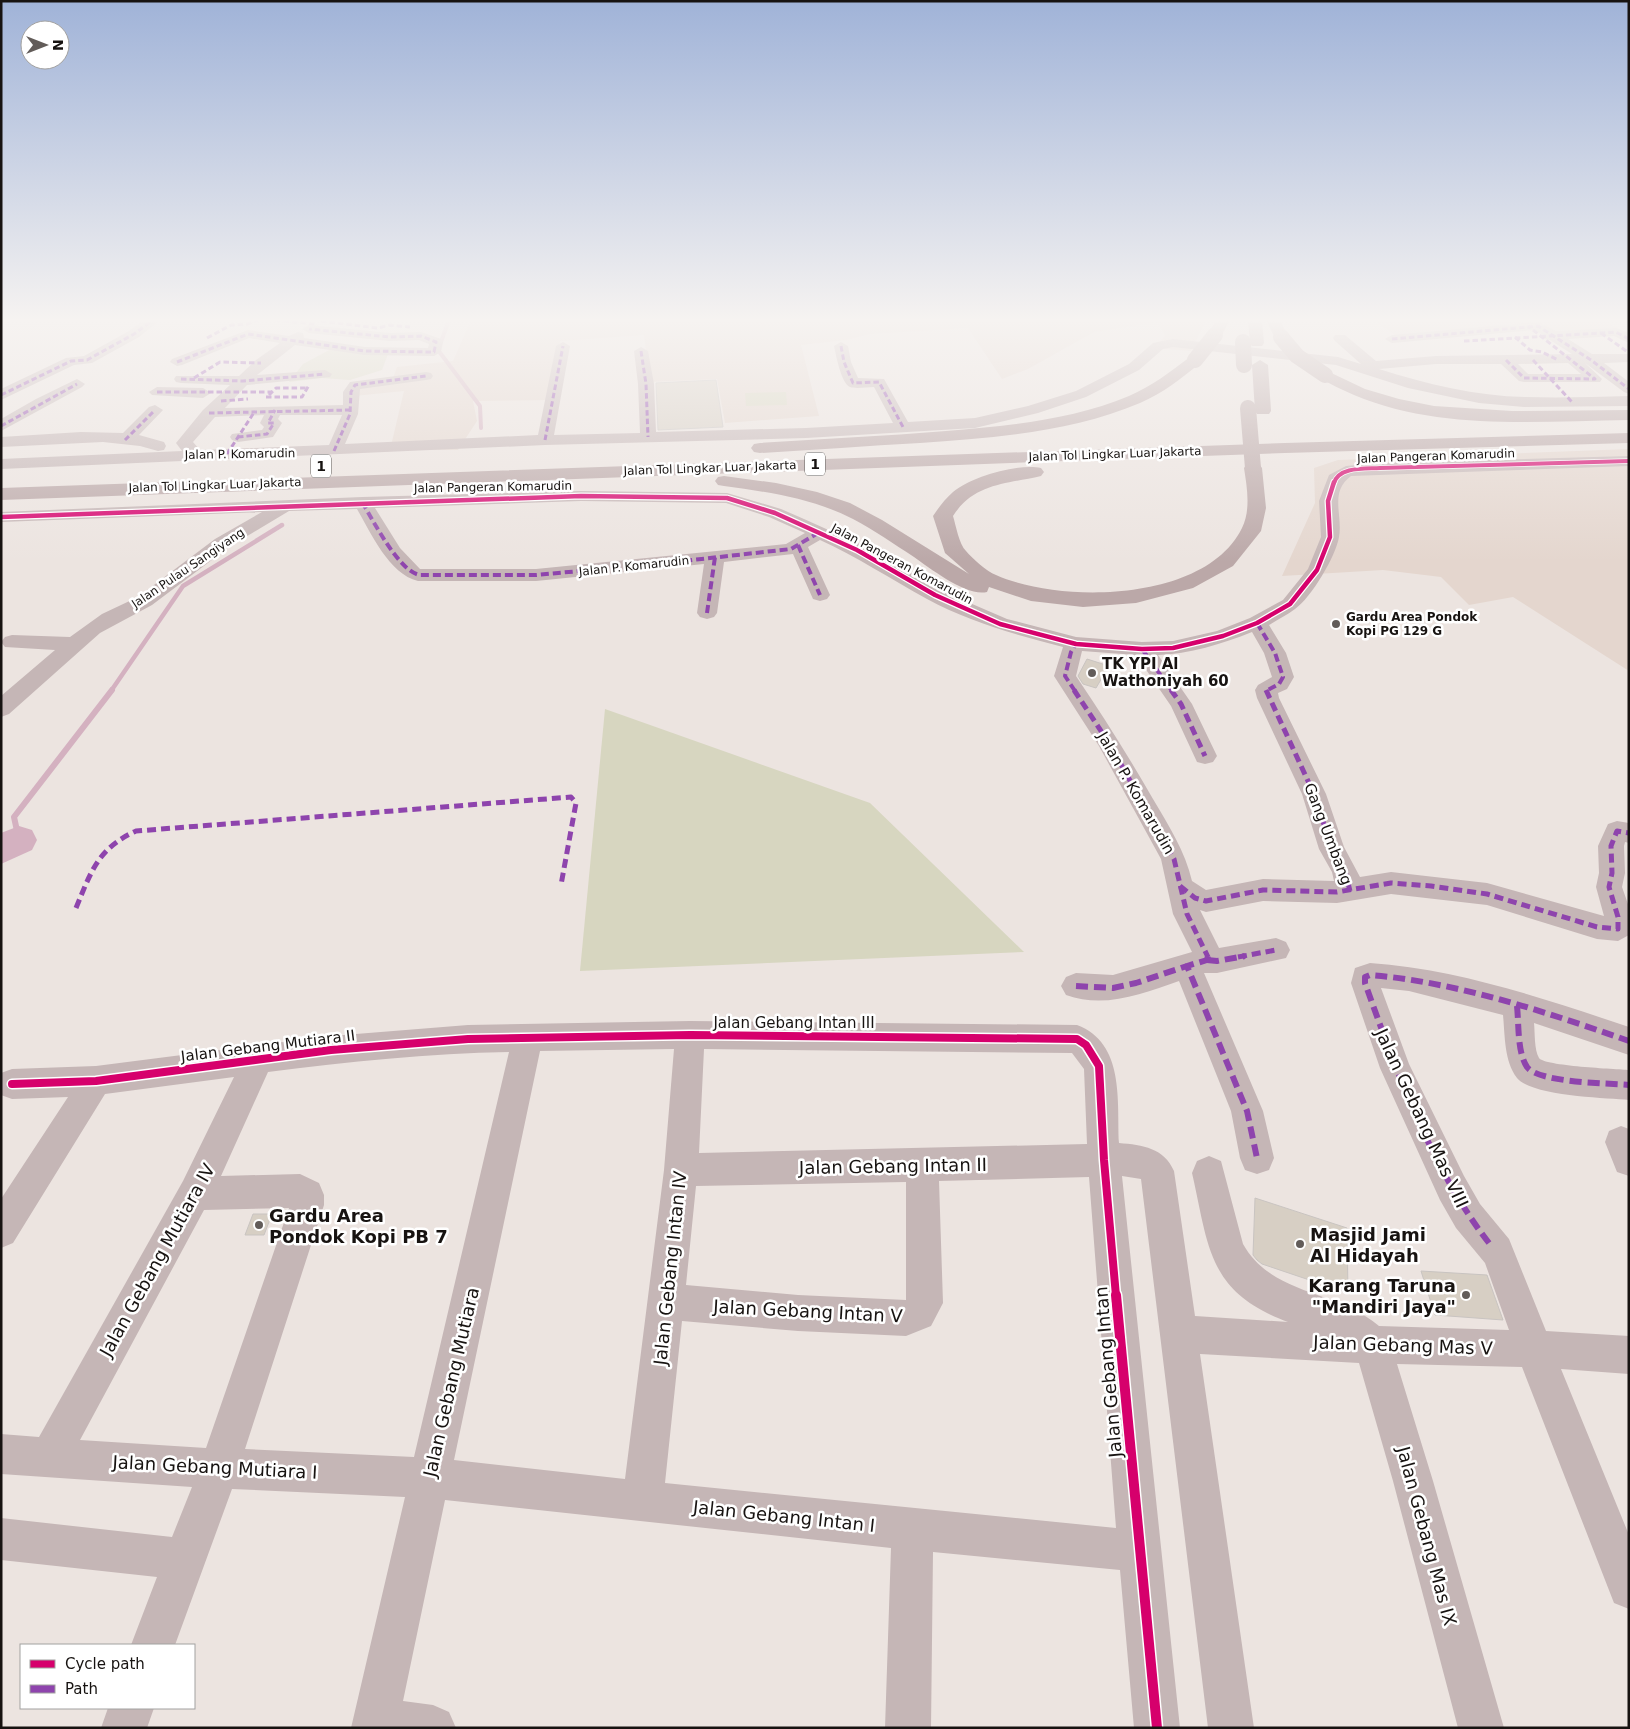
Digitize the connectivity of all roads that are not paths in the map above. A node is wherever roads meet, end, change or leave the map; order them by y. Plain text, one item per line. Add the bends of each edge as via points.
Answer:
1 (44, 401) edge
2 (222, 401) edge
3 (261, 401) edge
4 (278, 401) edge
5 (352, 401) edge
6 (553, 401) edge
7 (647, 401) edge
8 (889, 401) edge
9 (1060, 401) edge
10 (1128, 401) edge
11 (1255, 401) edge
12 (1383, 401) edge
13 (1512, 401) edge
14 (1629, 401) edge
15 (274, 402) junction
16 (1572, 402) joint
17 (155, 410) dead end
18 (350, 410) junction
19 (255, 411) junction
20 (209, 413) junction
21 (1629, 415) edge
22 (1629, 424) edge
23 (1, 426) edge
24 (903, 427) junction
25 (238, 437) junction
26 (648, 437) junction
27 (1629, 438) edge
28 (124, 440) junction
29 (545, 440) junction
30 (1, 442) edge
31 (1418, 444) junction
32 (334, 451) junction
33 (698, 452) junction
34 (227, 454) junction
35 (195, 455) junction
36 (177, 456) junction
37 (1629, 461) edge
38 (1, 464) edge
39 (1261, 469) junction
40 (521, 476) junction
41 (1, 478) edge
42 (1, 494) edge
43 (360, 502) junction
44 (287, 506) junction
45 (1, 517) edge
46 (818, 532) junction
47 (798, 545) junction
48 (715, 557) junction
49 (820, 595) dead end
50 (708, 613) dead end
51 (1257, 623) junction
52 (12, 642) dead end
53 (73, 644) junction
54 (1076, 644) junction
55 (1142, 649) junction
56 (1, 709) edge
57 (1205, 756) dead end
58 (1629, 833) edge
59 (1180, 886) junction
60 (1350, 891) junction
61 (1276, 950) dead end
62 (1197, 963) junction
63 (1076, 986) dead end
64 (1517, 1006) junction
65 (690, 1035) junction
66 (528, 1037) junction
67 (1060, 1038) joint
68 (1629, 1041) edge
69 (258, 1061) junction
70 (96, 1081) junction
71 (12, 1084) dead end
72 (1629, 1085) edge
73 (1257, 1158) dead end
74 (1104, 1160) junction
75 (922, 1166) junction
76 (681, 1170) junction
77 (1209, 1174) dead end
78 (195, 1193) junction
79 (1, 1231) edge
80 (667, 1301) junction
81 (1178, 1334) junction
82 (1372, 1345) junction
83 (1534, 1349) junction
84 (1629, 1355) edge
85 (1, 1454) edge
86 (50, 1456) junction
87 (219, 1468) junction
88 (430, 1478) junction
89 (643, 1500) junction
90 (912, 1529) junction
91 (1, 1539) edge
92 (1139, 1551) junction
93 (184, 1559) junction
94 (1627, 1576) edge
95 (153, 1644) edge
96 (131, 1709) edge
97 (375, 1724) edge
98 (124, 1728) edge
99 (433, 1728) edge
100 (908, 1728) edge
101 (1157, 1728) edge
102 (1231, 1728) edge
103 (1481, 1728) edge

1 - 23 street
2 - 20 street
3 - 15 street
4 - 15 street
5 - 18 street
6 - 29 street
7 - 26 street
8 - 24 street
9 - 24 street, Jalan P. Komarudin via 993,420
10 - 33 highway, bridge via 1042,424 966,434
11 - 39 highway
12 - 21 highway, bridge via 1415,408 1474,414
13 - 16 street
14 - 16 street
15 - 18 street
15 - 19 street
15 - 25 street via 268,423 274,423 267,434
17 - 28 street
18 - 32 street
19 - 20 street
19 - 25 street
20 - 35 street via 184,440
22 - 33 highway, Jalan Tol Lingkar Luar Jakarta / 1
24 - 26 street, Jalan P. Komarudin
25 - 34 street
26 - 29 street, Jalan P. Komarudin
27 - 31 highway, Jalan Tol Lingkar Luar Jakarta / 1
28 - 30 street via 71,437
28 - 36 street via 154,444
29 - 32 street, Jalan P. Komarudin
31 - 39 highway via 1015,474 985,481 964,492 947,509 944,527 956,554 972,568 1005,587 1064,599 1108,601 1143,596 1182,586 1235,555 1251,532 1255,519
31 - 40 highway, Jalan Tol Lingkar Luar Jakarta / 1
32 - 34 street, Jalan P. Komarudin
33 - 41 highway, Jalan Tol Lingkar Luar Jakarta / 1
34 - 35 street, Jalan P. Komarudin
35 - 36 street, Jalan P. Komarudin
36 - 38 street
37 - 51 street, Jalan Pangeran Komarudin via 1380,468 1340,474 1330,488 1330,537 1318,570 1290,604
39 - 40 highway via 1272,506 1271,522 1257,552 1236,572 1189,596 1134,609 1104,611 1032,605 984,589 944,570 861,516 799,492 709,480
40 - 42 highway, Jalan Tol Lingkar Luar Jakarta / 1
43 - 44 street, Jalan Pangeran Komarudin
43 - 46 street, Jalan Pangeran Komarudin via 581,496 710,497 746,503
43 - 48 street, Jalan P. Komarudin via 406,568 424,576 536,575
44 - 45 street, Jalan Pangeran Komarudin
44 - 53 street, Jalan Pulau Sangiyang via 222,543 158,592 108,618
46 - 47 street, Jalan P. Komarudin
46 - 54 street, Jalan Pangeran Komarudin via 979,616 1014,629
47 - 48 street, Jalan P. Komarudin via 778,551
47 - 49 street
48 - 50 street
51 - 55 street, Jalan Pangeran Komarudin via 1198,644
51 - 60 street, Gang Umbang via 1275,653 1283,677 1279,684 1266,690 1268,698 1314,794
52 - 53 street
53 - 56 street, Jalan Pulau Sangiyang
54 - 55 street, Jalan Pangeran Komarudin
54 - 59 street, Jalan P. Komarudin via 1070,652 1065,676 1137,789 1174,859
55 - 57 street via 1181,704
58 - 60 street, Gang Umbang via 1617,832 1611,846 1609,887 1618,917 1618,929 1596,927 1466,889 1391,883
59 - 60 street via 1195,898 1206,901 1263,890
59 - 62 street, Jalan P. Komarudin via 1187,914 1208,954
61 - 62 street
62 - 63 street via 1113,988
62 - 73 street, Jalan P. Komarudin via 1247,1111
64 - 68 street, Jalan Gebang Mas VIII via 1548,1013
64 - 72 street via 1523,1058 1535,1074
64 - 83 street, Jalan Gebang Mas VIII via 1409,978 1365,977 1382,1037 1398,1075 1468,1216 1497,1251 1504,1265
65 - 66 street, Jalan Gebang Intan III
65 - 67 street, Jalan Gebang Intan III
65 - 76 street, Jalan Gebang Intan IV
66 - 69 street, Jalan Gebang Mutiara II via 408,1042
66 - 88 street, Jalan Gebang Mutiara
67 - 74 street, Jalan Gebang Intan via 1078,1039 1086,1045 1099,1066
69 - 70 street, Jalan Gebang Mutiara II
69 - 78 street, Jalan Gebang Mutiara IV
70 - 71 street, Jalan Gebang Mutiara II
70 - 79 street
74 - 75 street, Jalan Gebang Intan II
74 - 81 street via 1146,1162 1157,1171
74 - 92 street, Jalan Gebang Intan
75 - 76 street, Jalan Gebang Intan II
75 - 80 street, Jalan Gebang Intan V via 925,1303 921,1312 914,1316 798,1313
76 - 80 street, Jalan Gebang Intan IV
77 - 82 street via 1227,1249 1237,1268 1251,1283 1284,1302 1352,1327
78 - 86 street, Jalan Gebang Mutiara IV
78 - 87 street via 290,1190 307,1195 307,1205
80 - 89 street, Jalan Gebang Intan IV
81 - 82 street, Jalan Gebang Mas V
81 - 102 street
82 - 83 street, Jalan Gebang Mas V
82 - 103 street, Jalan Gebang Mas IX
83 - 84 street, Jalan Gebang Mas V
83 - 94 street, Jalan Gebang Mas VIII
85 - 86 street, Jalan Gebang Mutiara I
86 - 87 street, Jalan Gebang Mutiara I
87 - 88 street, Jalan Gebang Mutiara I
87 - 93 street
88 - 89 street, Jalan Gebang Intan I
88 - 97 street, Jalan Gebang Mutiara
89 - 90 street, Jalan Gebang Intan I
90 - 92 street, Jalan Gebang Intan I
90 - 100 street
91 - 93 street
92 - 101 street, Jalan Gebang Intan
93 - 95 street
96 - 98 street
97 - 99 street

